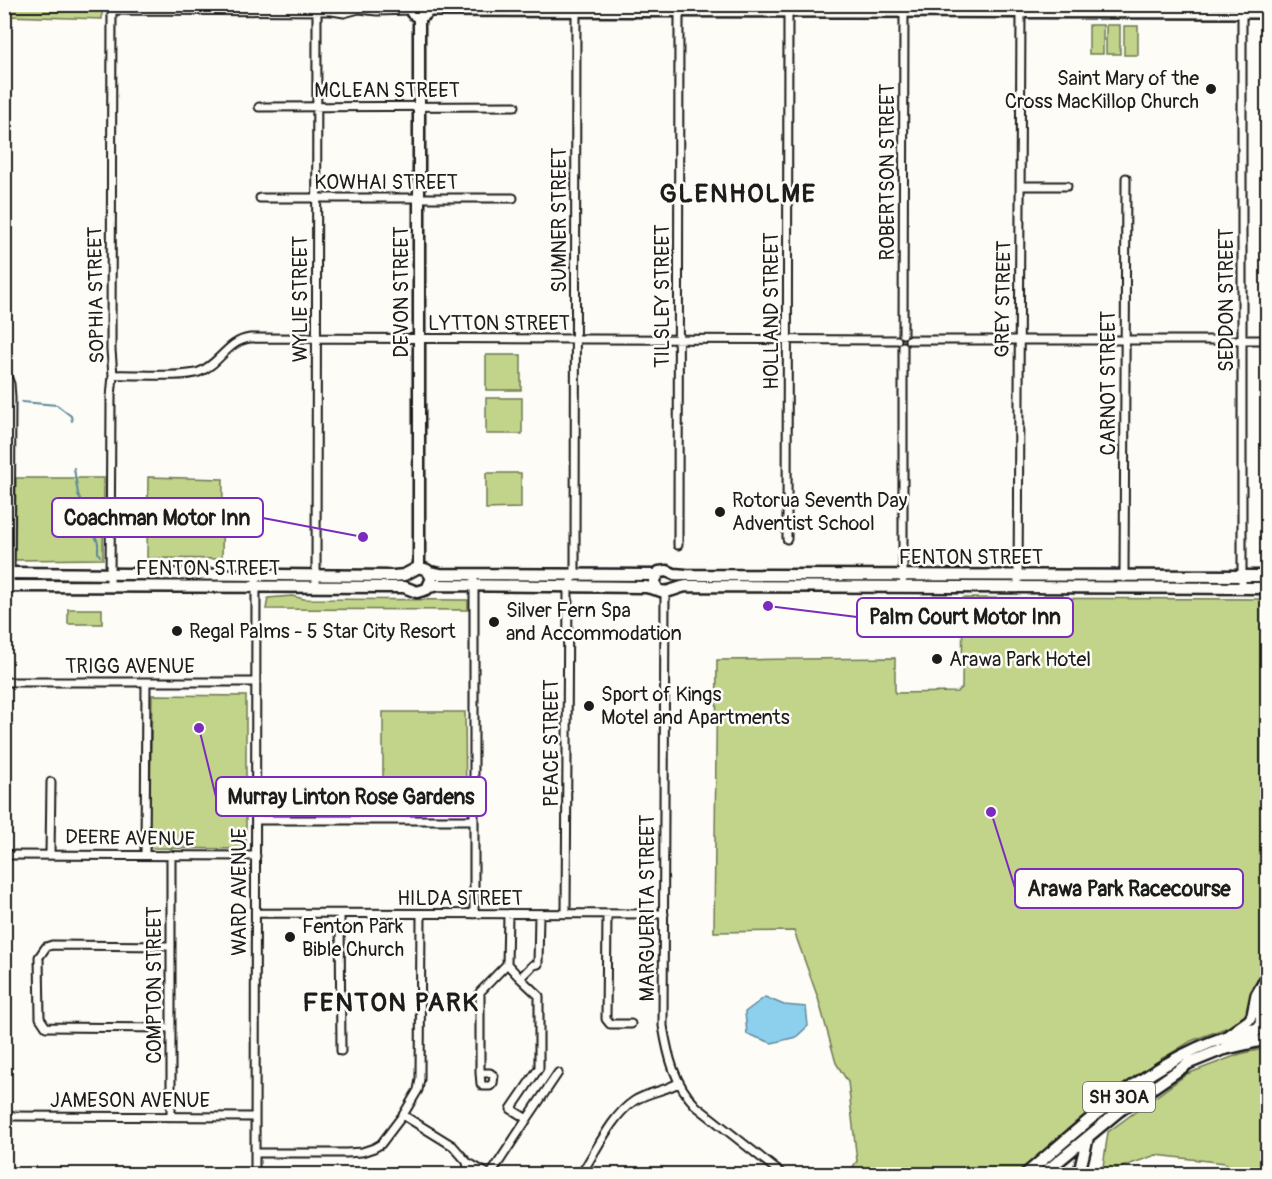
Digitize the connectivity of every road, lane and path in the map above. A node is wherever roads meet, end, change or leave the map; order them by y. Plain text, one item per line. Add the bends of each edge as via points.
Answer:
1 (112, 7) edge
2 (218, 8) edge
3 (632, 8) edge
4 (745, 8) edge
5 (988, 8) edge
6 (1092, 8) edge
7 (1209, 8) edge
8 (320, 9) edge
9 (419, 9) edge
10 (576, 10) junction
11 (679, 11) junction
12 (788, 11) junction
13 (904, 11) junction
14 (1021, 11) junction
15 (1242, 12) junction
16 (1268, 13) edge
17 (515, 106) dead end
18 (259, 107) dead end
19 (317, 107) junction
20 (420, 107) junction
21 (1126, 178) dead end
22 (1020, 186) junction
23 (1067, 186) dead end
24 (260, 198) dead end
25 (420, 198) junction
26 (513, 198) dead end
27 (317, 199) junction
28 (903, 334) junction
29 (316, 338) junction
30 (419, 339) junction
31 (678, 339) junction
32 (788, 339) junction
33 (1019, 339) junction
34 (576, 340) junction
35 (897, 340) junction
36 (909, 340) junction
37 (1125, 340) junction
38 (1242, 340) junction
39 (1268, 340) edge
40 (903, 346) junction
41 (4, 368) edge
42 (113, 375) junction
43 (787, 539) dead end
44 (678, 544) dead end
45 (414, 569) junction
46 (429, 572) junction
47 (7, 573) edge
48 (111, 574) junction
49 (256, 574) junction
50 (316, 574) junction
51 (474, 574) junction
52 (575, 574) junction
53 (674, 574) junction
54 (656, 575) junction
55 (787, 575) junction
56 (903, 575) junction
57 (1018, 576) junction
58 (1124, 576) junction
59 (1242, 576) junction
60 (1268, 576) edge
61 (110, 585) junction
62 (7, 586) edge
63 (256, 586) junction
64 (316, 586) junction
65 (475, 586) junction
66 (429, 587) junction
67 (568, 587) junction
68 (787, 588) junction
69 (902, 588) junction
70 (1018, 588) junction
71 (1124, 588) junction
72 (1242, 588) junction
73 (1268, 588) edge
74 (412, 590) junction
75 (666, 590) junction
76 (4, 682) edge
77 (146, 682) junction
78 (256, 682) junction
79 (51, 782) dead end
80 (256, 820) junction
81 (474, 820) junction
82 (50, 854) junction
83 (4, 855) edge
84 (145, 855) junction
85 (171, 855) junction
86 (256, 856) junction
87 (256, 913) junction
88 (340, 914) junction
89 (421, 914) junction
90 (474, 914) junction
91 (508, 914) junction
92 (539, 914) junction
93 (566, 914) junction
94 (607, 914) junction
95 (664, 914) junction
96 (171, 946) junction
97 (507, 964) junction
98 (1268, 974) edge
99 (520, 978) junction
100 (1266, 993) edge
101 (1268, 1015) edge
102 (631, 1024) dead end
103 (1264, 1027) edge
104 (171, 1028) junction
105 (1228, 1035) junction
106 (1268, 1039) edge
107 (1221, 1050) junction
108 (341, 1051) dead end
109 (480, 1073) dead end
110 (558, 1073) dead end
111 (678, 1083) junction
112 (403, 1115) junction
113 (4, 1116) edge
114 (171, 1116) junction
115 (255, 1117) junction
116 (527, 1119) junction
117 (1088, 1137) junction
118 (255, 1153) junction
119 (467, 1162) junction
120 (1056, 1163) junction
121 (1077, 1172) edge
122 (255, 1174) edge
123 (469, 1174) edge
124 (490, 1174) edge
125 (581, 1174) edge
126 (782, 1174) edge
127 (1026, 1174) edge
128 (1043, 1174) edge

1 - 2 street
1 - 42 street, SOPHIA STREET
2 - 8 street
3 - 10 street
3 - 11 street
4 - 11 street
4 - 12 street
5 - 13 street
5 - 14 street
6 - 7 street
6 - 14 street
7 - 15 street
8 - 9 street via 344,13 355,9
8 - 19 street, WYLIE STREET
9 - 10 street
9 - 20 main road, DEVON STREET
10 - 34 street, SUMNER STREET
11 - 31 street, TILSLEY STREET
12 - 13 street
12 - 32 street, HOLLAND STREET
13 - 28 street, ROBERTSON STREET
14 - 22 street, GREY STREET
15 - 16 street
15 - 38 street, SEDDON STREET
17 - 20 street, MCLEAN STREET
18 - 19 street, MCLEAN STREET
19 - 20 street, MCLEAN STREET
19 - 27 street, WYLIE STREET
20 - 25 main road, DEVON STREET
21 - 37 street, CARNOT STREET
22 - 23 street
22 - 33 street, GREY STREET
24 - 27 street, KOWHAI STREET
25 - 26 street, KOWHAI STREET
25 - 27 street, KOWHAI STREET
25 - 30 main road, DEVON STREET
27 - 29 street, WYLIE STREET
28 - 35 street
28 - 36 street
29 - 30 street, LYTTON STREET
29 - 42 street, LYTTON STREET via 245,339 193,374
29 - 50 street, WYLIE STREET
30 - 34 street, LYTTON STREET
30 - 45 main road, DEVON STREET
31 - 32 street, LYTTON STREET
31 - 34 street, LYTTON STREET
31 - 44 street, TILSLEY STREET
32 - 35 street, LYTTON STREET
32 - 43 street, HOLLAND STREET
33 - 36 street
33 - 37 street
33 - 57 street, GREY STREET
34 - 52 street, SUMNER STREET
35 - 40 street
36 - 40 street
37 - 38 street
37 - 58 street, CARNOT STREET
38 - 39 street
38 - 59 street, SEDDON STREET
40 - 56 street
41 - 47 street via 11,397
42 - 48 street, SOPHIA STREET
45 - 46 main road
45 - 50 main road, FENTON STREET via 394,576
45 - 74 main road via 406,579
46 - 51 main road
46 - 66 main road
47 - 48 main road, FENTON STREET
47 - 62 street
48 - 49 main road, FENTON STREET
48 - 61 street, SOPHIA STREET
49 - 50 main road, FENTON STREET
49 - 63 street, WARD AVENUE
50 - 64 street, WYLIE STREET
51 - 52 main road
51 - 65 street
52 - 54 main road
52 - 67 street, PEACE STREET
53 - 54 main road via 667,570
53 - 55 main road, FENTON STREET
53 - 75 main road via 676,582
54 - 75 main road via 654,582
55 - 56 main road, FENTON STREET
55 - 68 main road
56 - 57 main road, FENTON STREET
56 - 69 street
57 - 58 main road, FENTON STREET
57 - 70 street, GREY STREET
58 - 59 main road, FENTON STREET
58 - 71 street, CARNOT STREET
59 - 60 main road, FENTON STREET
59 - 72 street, SEDDON STREET
61 - 62 main road, FENTON STREET
61 - 63 main road, FENTON STREET
63 - 64 main road, FENTON STREET
63 - 78 street, WARD AVENUE
64 - 74 main road, FENTON STREET
65 - 66 main road, FENTON STREET
65 - 67 main road, FENTON STREET
65 - 81 street
66 - 74 main road via 422,592
67 - 75 main road, FENTON STREET
67 - 93 street, PEACE STREET
68 - 69 main road, FENTON STREET
68 - 75 main road, FENTON STREET via 695,586
69 - 70 main road, FENTON STREET
70 - 71 main road, FENTON STREET
71 - 72 main road, FENTON STREET
72 - 73 main road, FENTON STREET
75 - 95 street, MARGUERITA STREET
76 - 77 street, TRIGG AVENUE
77 - 78 street, TRIGG AVENUE
77 - 84 street
78 - 80 street, WARD AVENUE
79 - 82 street
80 - 81 street
80 - 86 street, WARD AVENUE
81 - 90 street
82 - 83 street, DEERE AVENUE
82 - 84 street, DEERE AVENUE
84 - 85 street, DEERE AVENUE
85 - 86 street, DEERE AVENUE
85 - 96 street, COMPTON STREET
86 - 87 street, WARD AVENUE
87 - 88 street, HILDA STREET
87 - 115 street, WARD AVENUE
88 - 89 street, HILDA STREET
88 - 108 street
89 - 90 street, HILDA STREET
89 - 112 street via 420,1079
90 - 91 street, HILDA STREET
91 - 92 street, HILDA STREET
91 - 97 street
92 - 93 street, HILDA STREET
92 - 99 street via 538,964
93 - 94 street, HILDA STREET
94 - 95 street, HILDA STREET
94 - 102 street via 606,1019 612,1024
95 - 111 street, MARGUERITA STREET via 663,1026
96 - 104 street, COMPTON STREET
96 - 104 street via 52,945 39,957 40,1018 46,1027
97 - 99 street
97 - 109 street via 480,992
98 - 105 street via 1260,985 1249,1020
99 - 116 street via 539,996 539,1068 512,1109
100 - 101 street
100 - 103 street via 1260,1013
103 - 105 main road, SH 30A
103 - 107 street via 1252,1036 1230,1041
104 - 114 street, COMPTON STREET
105 - 127 main road, SH 30A via 1193,1049 1146,1076
106 - 107 main road, SH 30A
107 - 117 main road, SH 30A via 1166,1077
110 - 116 street
111 - 125 street via 646,1095 624,1109
111 - 126 street, MARGUERITA STREET via 696,1106
112 - 118 street via 381,1144 362,1152
112 - 119 street via 453,1146
113 - 114 street, JAMESON AVENUE
114 - 115 street, JAMESON AVENUE
115 - 118 street, WARD AVENUE
116 - 124 street
117 - 120 main road, SH 30A
117 - 121 main road
118 - 122 street, WARD AVENUE
119 - 123 street
119 - 124 street
120 - 121 main road
120 - 128 main road, SH 30A

